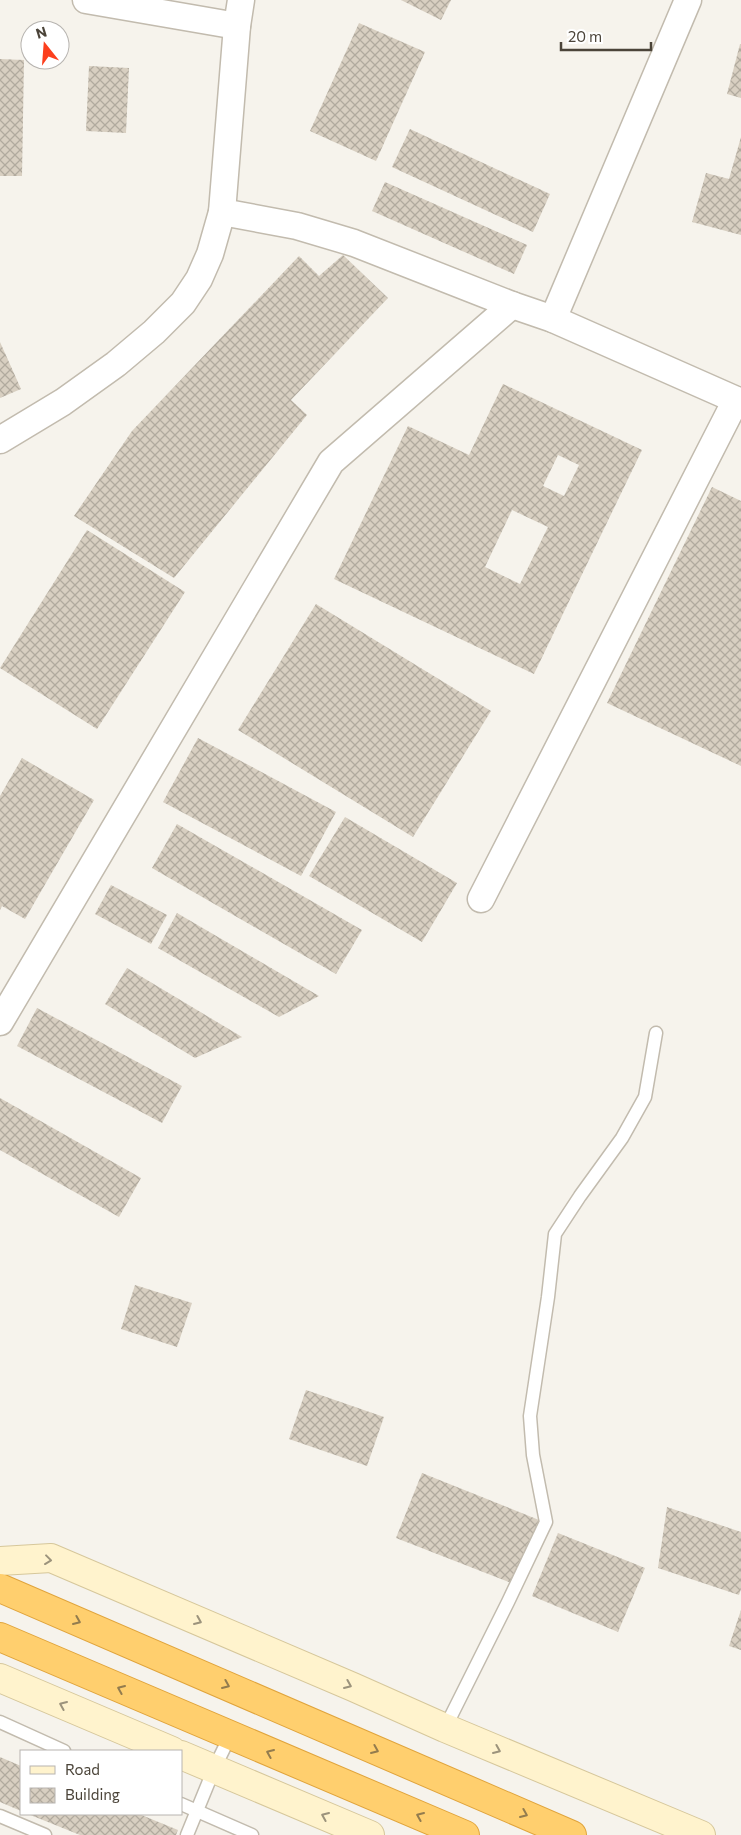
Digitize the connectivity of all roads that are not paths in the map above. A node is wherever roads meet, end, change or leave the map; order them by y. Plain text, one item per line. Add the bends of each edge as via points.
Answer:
1 (86, 0) edge
2 (241, 0) edge
3 (688, 0) edge
4 (237, 26) junction
5 (222, 212) junction
6 (512, 305) junction
7 (553, 319) junction
8 (738, 401) edge
9 (0, 440) edge
10 (481, 899) dead end
11 (0, 1022) edge
12 (656, 1033) dead end
13 (0, 1561) edge
14 (0, 1588) edge
15 (0, 1637) edge
16 (0, 1678) edge
17 (0, 1722) edge
18 (445, 1728) junction
19 (230, 1736) junction
20 (62, 1750) edge
21 (170, 1750) edge
22 (182, 1755) edge
23 (214, 1769) junction
24 (182, 1804) edge
25 (197, 1812) junction
26 (0, 1816) edge
27 (45, 1835) edge
28 (187, 1835) edge
29 (252, 1835) edge
30 (370, 1835) edge
31 (465, 1835) edge
32 (572, 1835) edge
33 (701, 1835) edge

1 - 4 street
2 - 4 street
3 - 7 street
4 - 5 street
5 - 6 street via 297,226 354,243
5 - 9 street via 210,254 183,303 116,364 63,402
6 - 7 street
6 - 11 street via 330,462
7 - 8 street
8 - 10 street
12 - 18 lane via 645,1097 622,1138 555,1234 530,1416 533,1455 546,1522
13 -> 18 street via 51,1558
14 -> 32 highway
19 -> 15 highway
21 -> 16 street
17 - 20 lane
18 -> 33 street
19 - 23 lane
31 -> 19 highway
22 - 23 street
23 - 25 lane
30 -> 23 street
24 - 25 lane
25 - 28 lane
25 - 29 lane
26 - 27 lane

